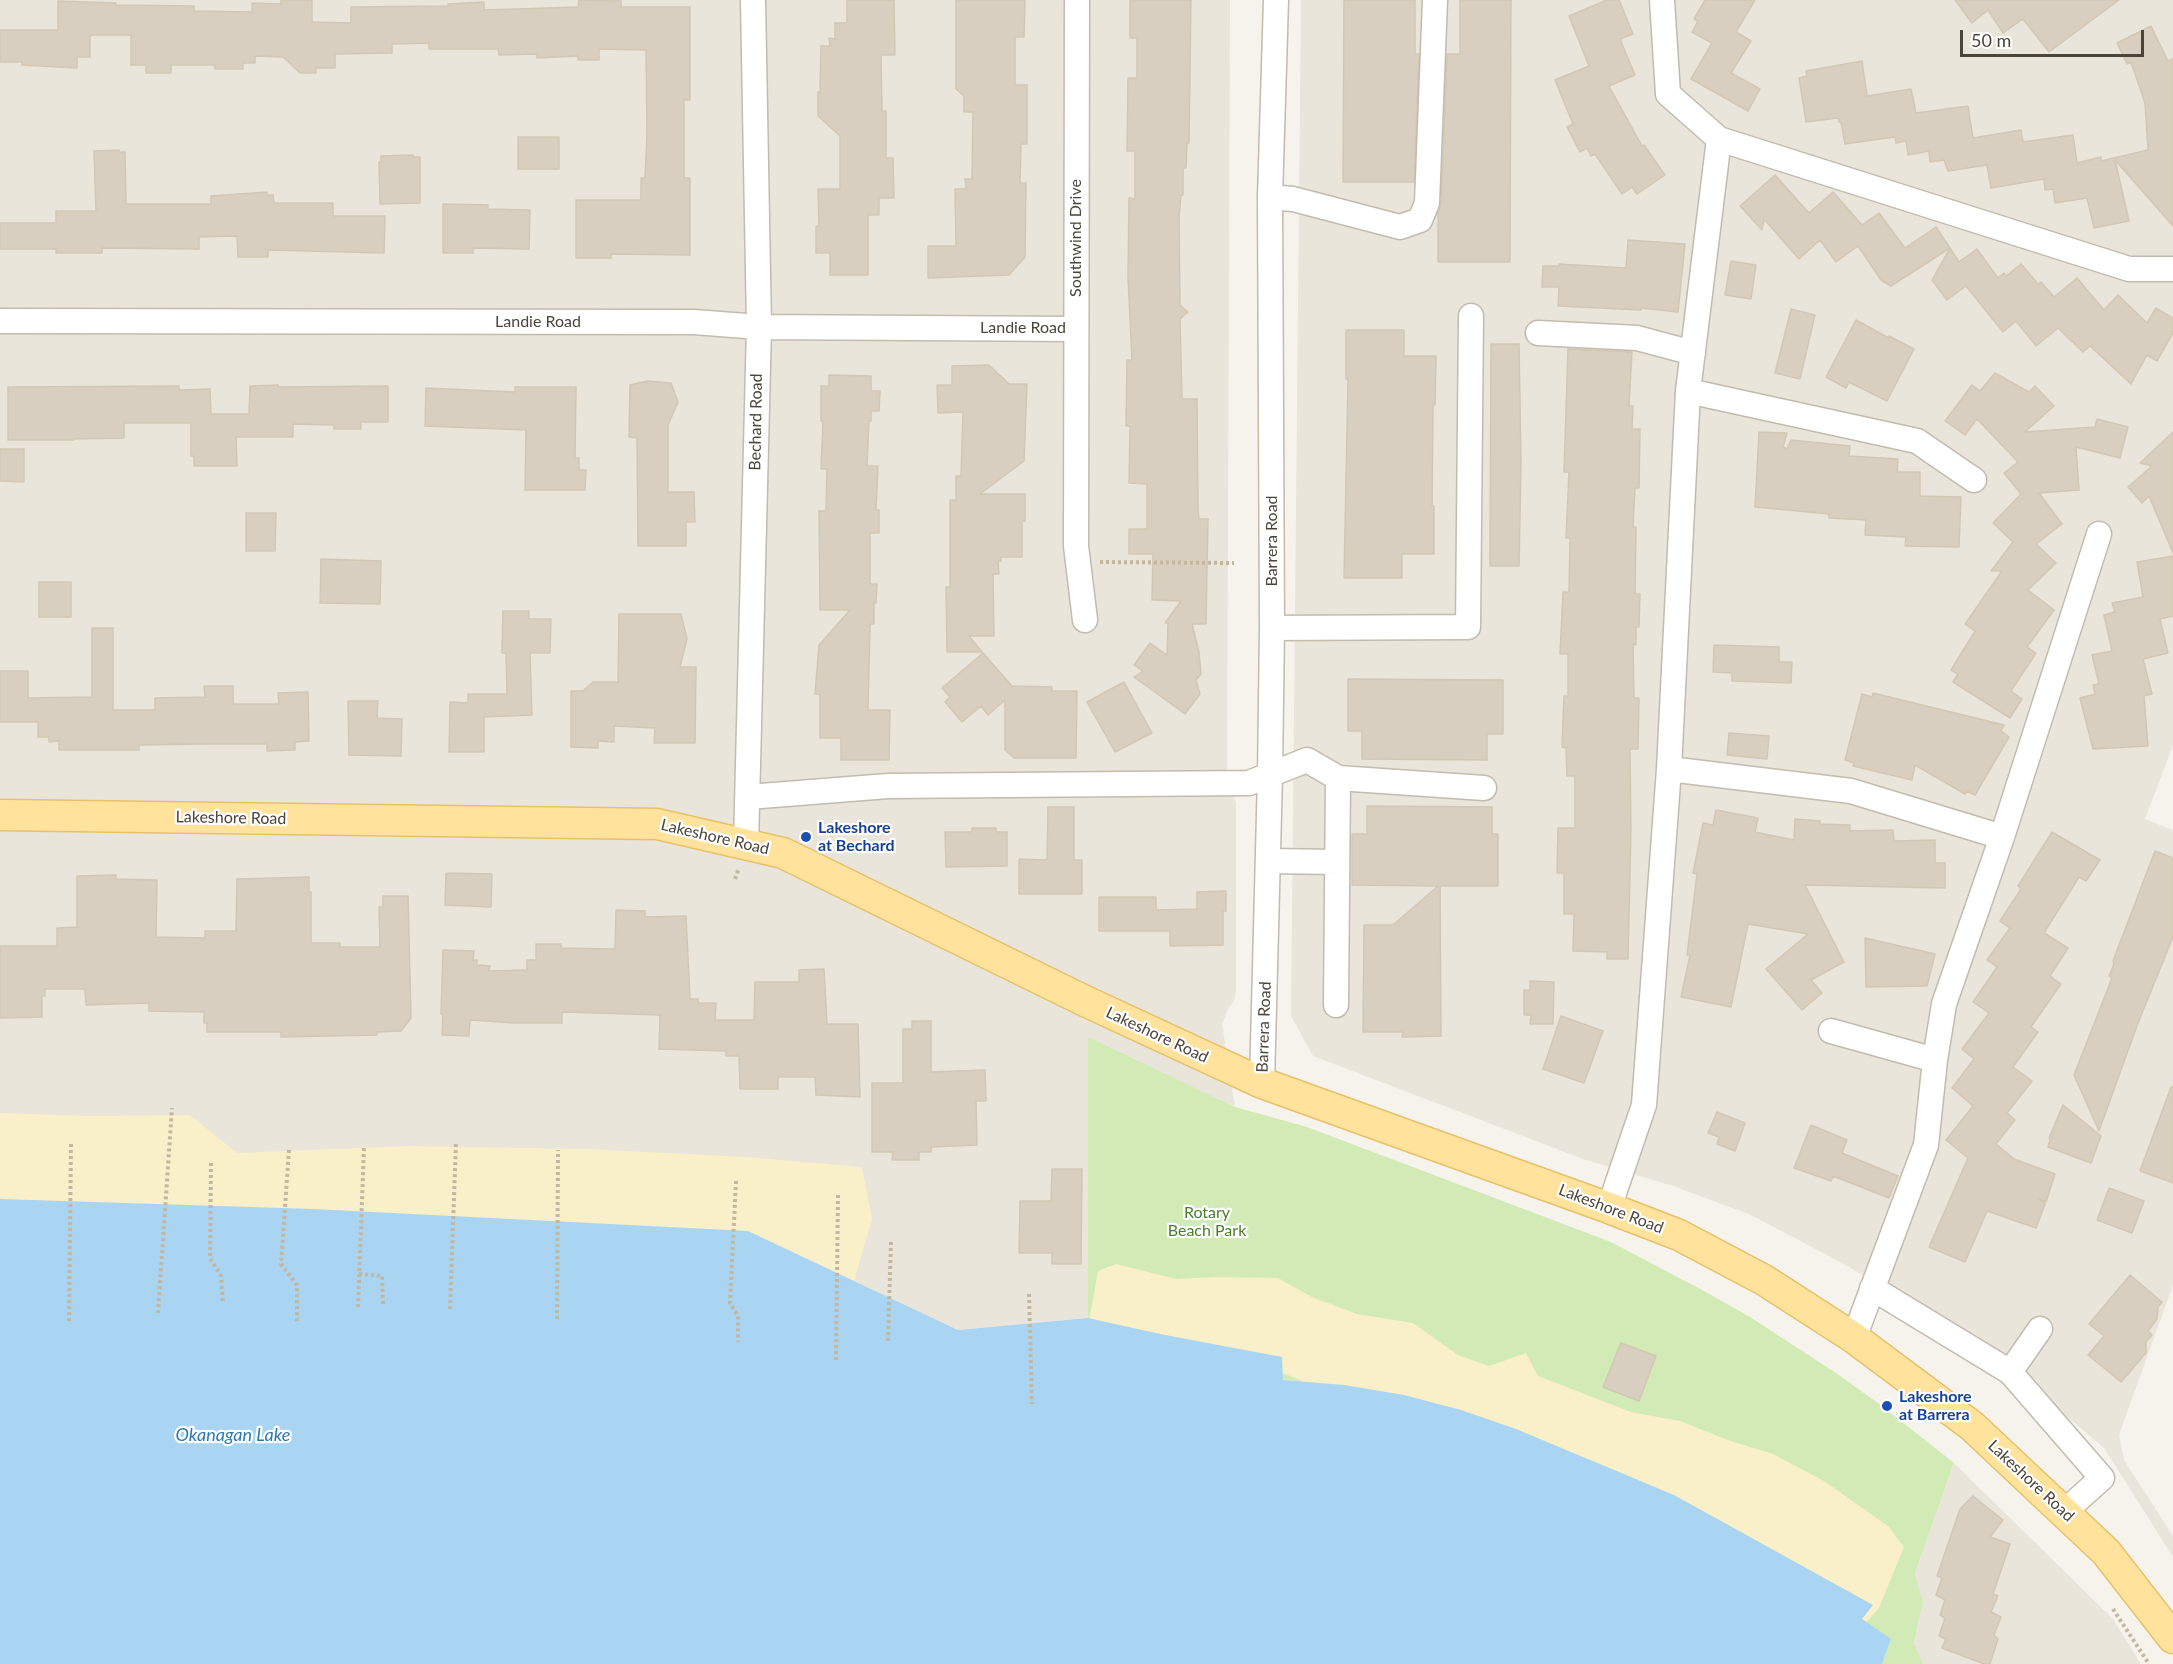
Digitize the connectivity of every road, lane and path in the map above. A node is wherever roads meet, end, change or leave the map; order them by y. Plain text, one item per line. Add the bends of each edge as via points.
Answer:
1 (753, 0) edge
2 (1077, 0) edge
3 (1276, 0) edge
4 (1435, 0) edge
5 (1662, 0) edge
6 (1719, 139) junction
7 (1270, 197) junction
8 (2173, 269) edge
9 (1471, 316) dead end
10 (0, 321) edge
11 (759, 327) junction
12 (1075, 329) junction
13 (1538, 333) dead end
14 (1693, 353) junction
15 (1688, 391) junction
16 (1974, 480) dead end
17 (2099, 534) dead end
18 (1078, 562) junction
19 (1234, 563) dead end
20 (1085, 620) dead end
21 (1272, 628) junction
22 (1669, 769) junction
23 (1270, 775) junction
24 (1338, 777) junction
25 (1485, 788) dead end
26 (748, 798) junction
27 (0, 814) edge
28 (2002, 837) junction
29 (746, 844) junction
30 (1269, 861) junction
31 (1337, 862) junction
32 (1336, 1005) dead end
33 (1831, 1030) dead end
34 (1935, 1060) junction
35 (1262, 1083) junction
36 (172, 1108) dead end
37 (456, 1142) dead end
38 (71, 1143) dead end
39 (364, 1148) dead end
40 (289, 1150) dead end
41 (558, 1150) dead end
42 (211, 1163) dead end
43 (736, 1181) dead end
44 (838, 1195) dead end
45 (1609, 1208) junction
46 (891, 1241) dead end
47 (360, 1274) junction
48 (1872, 1288) junction
49 (1029, 1294) dead end
50 (223, 1302) dead end
51 (382, 1305) dead end
52 (358, 1307) dead end
53 (450, 1309) dead end
54 (158, 1313) dead end
55 (557, 1319) dead end
56 (69, 1321) dead end
57 (297, 1322) dead end
58 (2040, 1329) dead end
59 (1854, 1338) junction
60 (888, 1341) dead end
61 (738, 1342) dead end
62 (836, 1360) dead end
63 (2010, 1372) junction
64 (1032, 1404) dead end
65 (2065, 1511) junction
66 (2111, 1605) dead end
67 (2173, 1638) edge
68 (2149, 1664) edge

1 - 11 street, Bechard Road
2 - 12 street, Southwind Drive
3 - 7 street, Barrera Road
4 - 7 street via 1427,203 1420,220 1400,227 1293,199
5 - 6 street via 1668,94
6 - 8 street via 2129,269
6 - 14 street
7 - 21 street, Barrera Road
9 - 21 street via 1468,627
10 - 11 street, Landie Road via 694,322
11 - 12 street, Landie Road
11 - 26 street, Bechard Road
12 - 18 street, Southwind Drive
13 - 14 street via 1638,338
14 - 15 street
15 - 16 street via 1917,441
15 - 22 street
17 - 28 street
18 - 19 path
18 - 20 street, Southwind Drive
21 - 23 street, Barrera Road
22 - 28 street via 1851,791
22 - 45 street via 1644,1105
23 - 24 street via 1307,760
23 - 26 street via 1249,783 888,786
23 - 30 street, Barrera Road
24 - 25 street
24 - 31 street
26 - 29 street, Bechard Road
27 - 29 main road, Lakeshore Road via 657,824
28 - 34 street via 1944,1004
29 - 35 main road, Lakeshore Road via 783,853
30 - 31 street
30 - 35 street, Barrera Road
31 - 32 street
33 - 34 street
34 - 48 street via 1926,1145
35 - 45 main road, Lakeshore Road
36 - 54 path
37 - 53 path
38 - 56 path
39 - 47 path
40 - 57 path via 281,1264 297,1285
41 - 55 path
42 - 50 path via 210,1258 221,1276
43 - 61 path via 730,1303 738,1316
44 - 62 path
45 - 59 main road, Lakeshore Road via 1679,1235 1764,1280
46 - 60 path
47 - 51 path via 382,1276
47 - 52 path
48 - 59 street
48 - 63 street
49 - 64 path
58 - 63 street
59 - 65 main road, Lakeshore Road via 1972,1426
63 - 65 street via 2102,1478
65 - 67 main road, Lakeshore Road via 2106,1552
66 - 68 path

